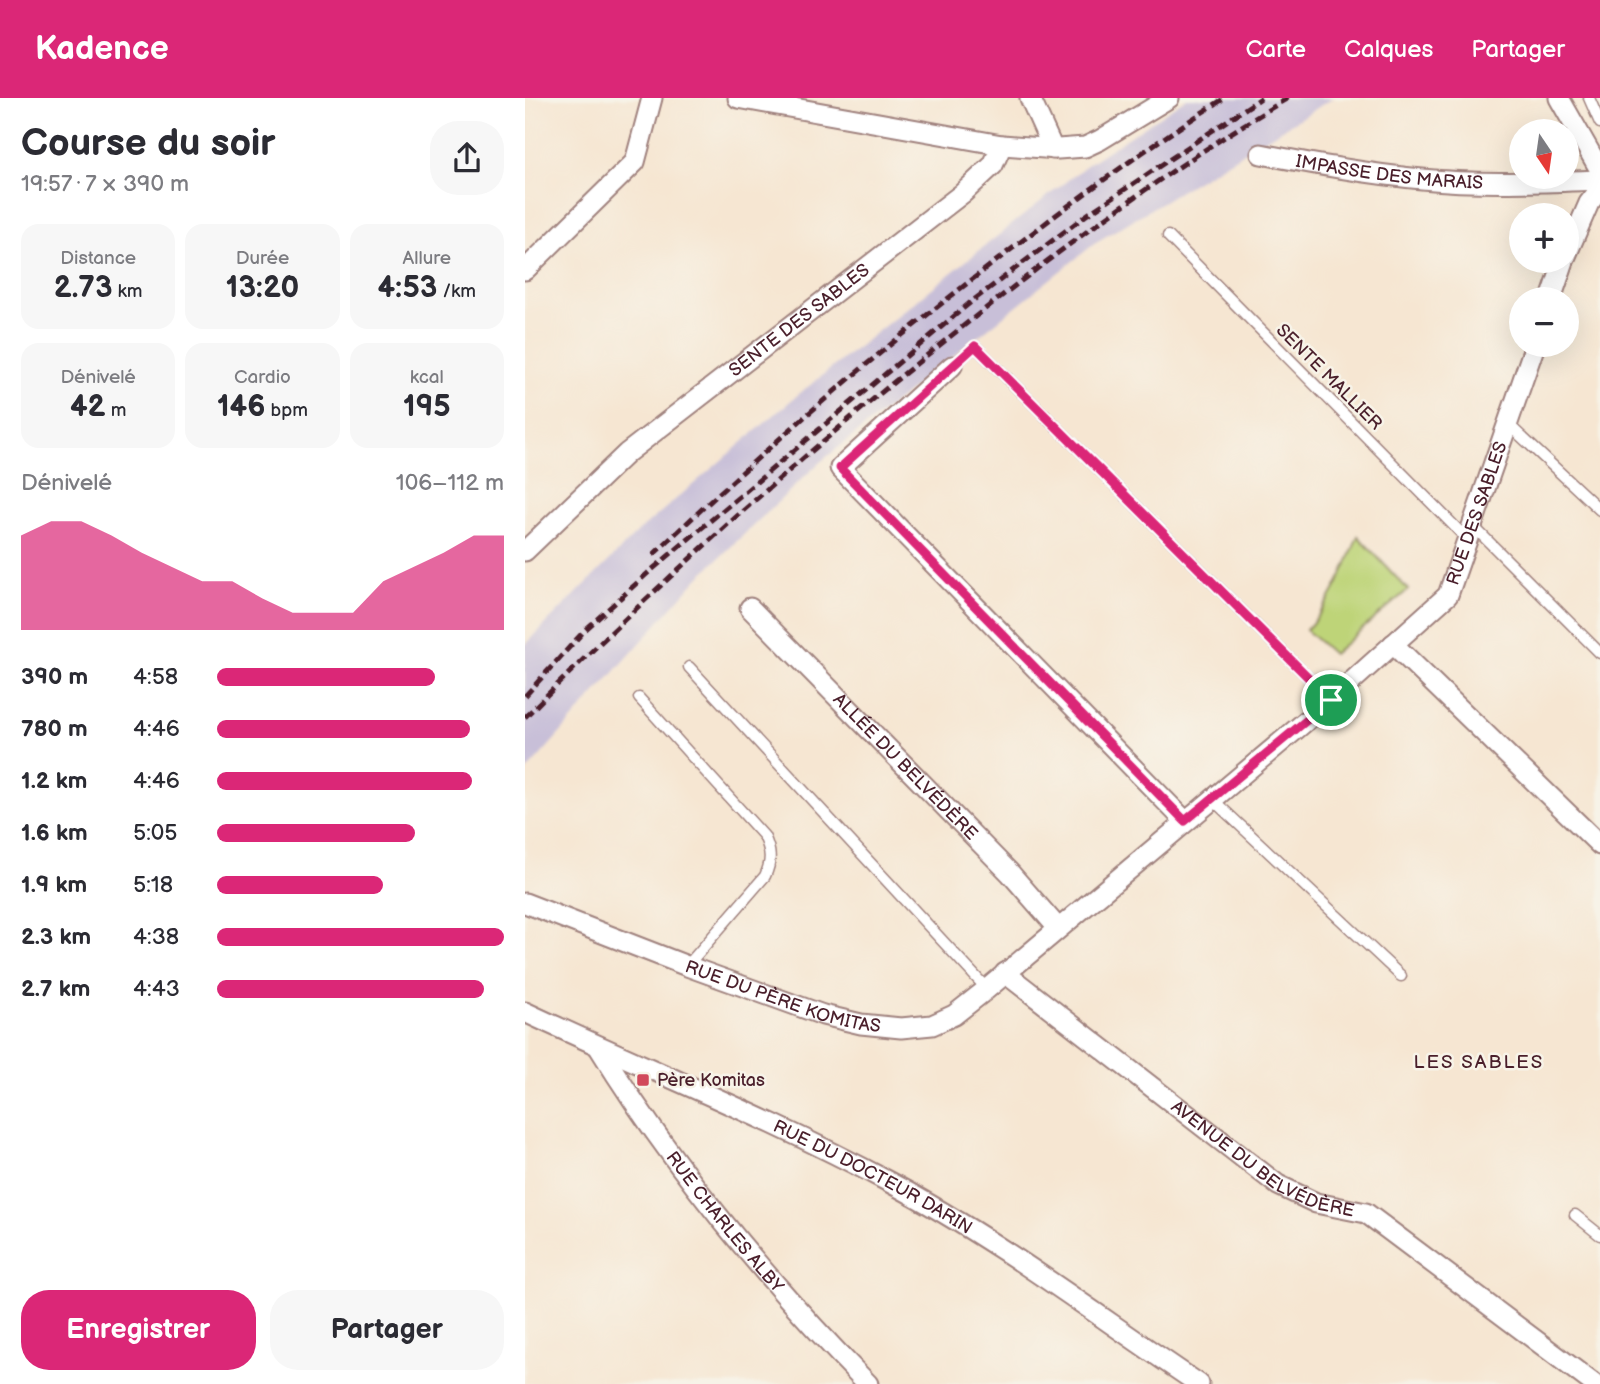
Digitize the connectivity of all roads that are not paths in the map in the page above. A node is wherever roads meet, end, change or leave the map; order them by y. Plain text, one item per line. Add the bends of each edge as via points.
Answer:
1 (652, 98) edge
2 (738, 98) edge
3 (1030, 98) edge
4 (1169, 98) edge
5 (1559, 98) edge
6 (1589, 98) edge
7 (1600, 123) edge
8 (1002, 145) junction
9 (1053, 149) junction
10 (1261, 154) dead end
11 (1600, 170) edge
12 (1600, 180) edge
13 (1600, 189) edge
14 (1579, 226) edge
15 (1168, 236) dead end
16 (525, 270) edge
17 (1531, 357) edge
18 (952, 366) joint
19 (1508, 424) junction
20 (1600, 510) edge
21 (1470, 533) junction
22 (525, 551) edge
23 (750, 608) dead end
24 (1393, 644) junction
25 (1600, 653) edge
26 (689, 667) dead end
27 (639, 698) dead end
28 (1331, 700) junction
29 (1212, 799) junction
30 (1185, 821) junction
31 (1600, 845) edge
32 (525, 903) edge
33 (1057, 927) junction
34 (1029, 953) joint
35 (687, 966) junction
36 (1005, 973) junction
37 (1401, 976) dead end
38 (987, 989) junction
39 (525, 1012) edge
40 (598, 1046) junction
41 (1575, 1215) dead end
42 (1600, 1235) edge
43 (868, 1384) edge
44 (1199, 1384) edge
45 (1594, 1384) edge

1 - 16 street via 635,162
2 - 8 street
3 - 9 street
4 - 9 street via 1100,141
5 - 11 street
6 - 7 lane
8 - 9 street
8 - 22 street, SENTE DES SABLES via 993,164 963,193 627,453
10 - 12 street, IMPASSE DES MARAIS via 1423,179 1508,183
13 - 14 street
15 - 21 lane, SENTE MALLIER
17 - 19 street, RUE DES SABLES
18 - 28 lane via 975,346
18 - 30 street via 840,468
19 - 20 lane
19 - 21 street, RUE DES SABLES
21 - 24 street, RUE DES SABLES via 1448,595
21 - 25 lane, SENTE MALLIER
23 - 33 street, ALLÉE DU BELVÉDÈRE via 1010,873
24 - 28 street, RUE DES SABLES
24 - 31 street
26 - 38 lane
27 - 35 lane via 764,836 770,850 771,864 765,876
28 - 29 street, RUE DES SABLES
29 - 30 street, RUE DES SABLES
29 - 37 lane
30 - 33 street, RUE DES SABLES
32 - 35 street, RUE DU PÈRE KOMITAS
33 - 34 street, RUE DES SABLES
34 - 36 street, RUE DU PÈRE KOMITAS
35 - 38 street, RUE DU PÈRE KOMITAS via 823,1015 882,1027 916,1028 944,1021
36 - 38 street, RUE DU PÈRE KOMITAS
36 - 45 street, AVENUE DU BELVÉDÈRE via 1278,1185 1316,1203 1366,1213
39 - 40 street, RUE DU DOCTEUR DARIN
40 - 43 street, RUE CHARLES ALBY via 633,1104 744,1246
40 - 44 street, RUE DU DOCTEUR DARIN via 759,1115 891,1183 1021,1261
41 - 42 lane

